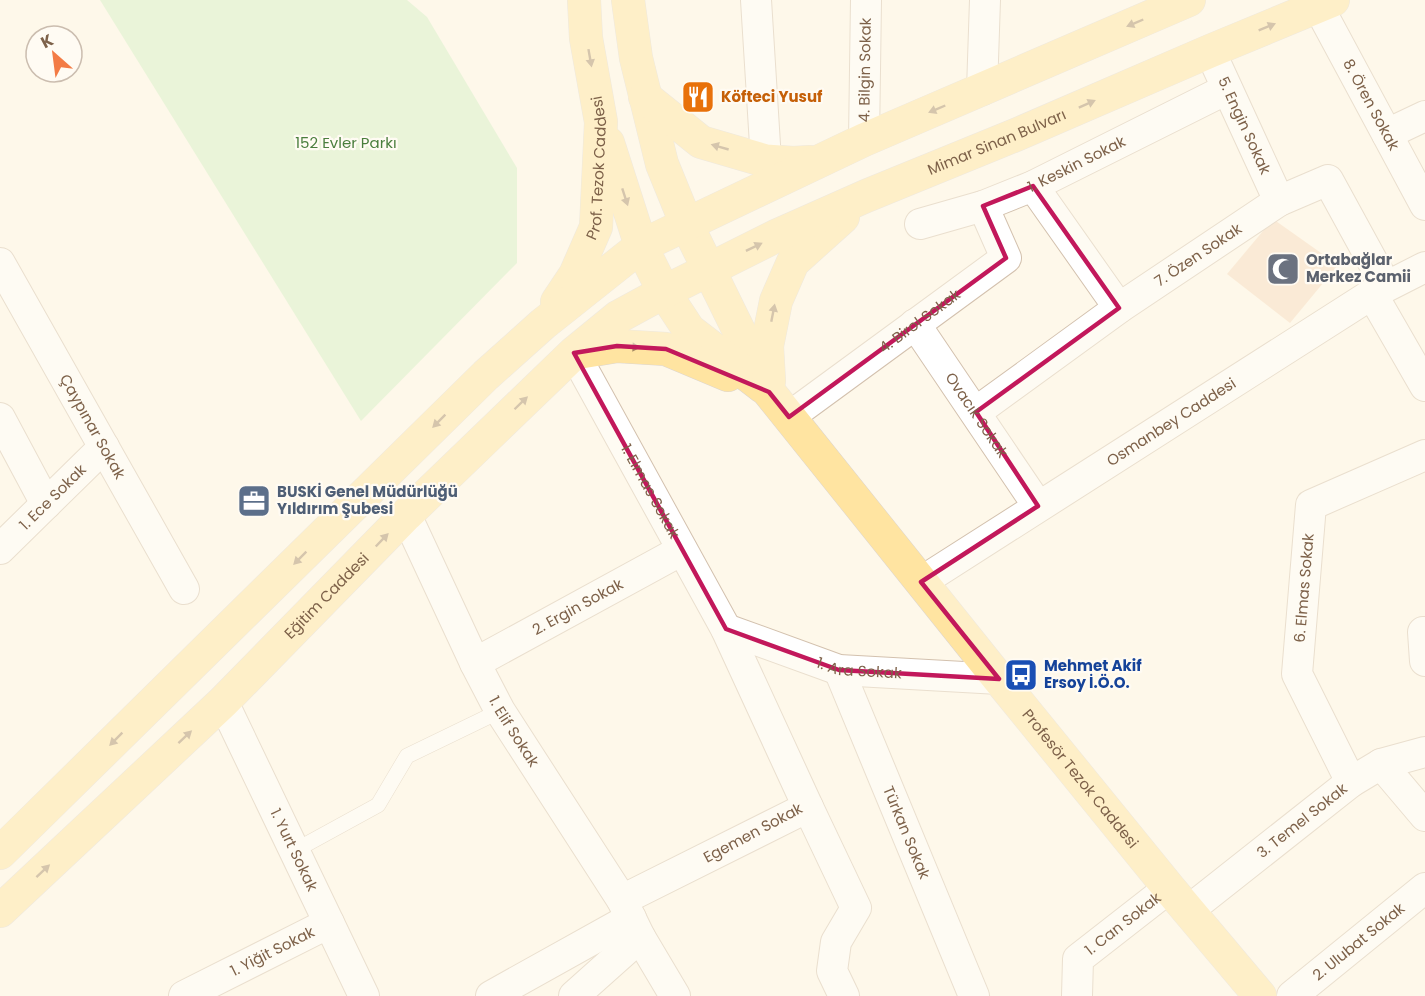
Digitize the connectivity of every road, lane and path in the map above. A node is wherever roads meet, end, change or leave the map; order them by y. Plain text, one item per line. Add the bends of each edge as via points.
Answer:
1 (584, 0) edge
2 (628, 0) edge
3 (756, 0) edge
4 (866, 0) edge
5 (985, 0) edge
6 (1181, 1) edge
7 (1326, 3) edge
8 (1210, 51) junction
9 (1227, 89) junction
10 (982, 90) junction
11 (645, 97) junction
12 (1425, 116) edge
13 (601, 122) junction
14 (1387, 134) junction
15 (864, 140) junction
16 (766, 161) junction
17 (818, 161) junction
18 (1034, 186) junction
19 (866, 196) junction
20 (1279, 201) junction
21 (1425, 205) edge
22 (983, 206) junction
23 (686, 223) junction
24 (920, 224) dead end
25 (641, 246) junction
26 (0, 263) edge
27 (1425, 267) edge
28 (709, 270) junction
29 (1379, 290) junction
30 (664, 292) junction
31 (1119, 308) junction
32 (543, 324) junction
33 (915, 324) junction
34 (574, 353) junction
35 (1425, 386) edge
36 (779, 405) junction
37 (976, 412) junction
38 (0, 418) edge
39 (104, 447) junction
40 (1425, 455) edge
41 (46, 504) junction
42 (1038, 506) junction
43 (406, 515) junction
44 (0, 549) edge
45 (682, 550) junction
46 (921, 582) junction
47 (184, 589) dead end
48 (726, 629) junction
49 (475, 663) junction
50 (839, 669) junction
51 (999, 680) junction
52 (223, 702) junction
53 (500, 711) junction
54 (1425, 752) edge
55 (1381, 764) junction
56 (1352, 782) junction
57 (808, 807) junction
58 (1425, 816) edge
59 (294, 850) junction
60 (0, 853) edge
61 (1425, 888) edge
62 (1179, 899) junction
63 (0, 911) edge
64 (631, 918) junction
65 (329, 923) junction
66 (184, 996) edge
67 (364, 996) edge
68 (491, 996) edge
69 (574, 996) edge
70 (675, 996) edge
71 (844, 996) edge
72 (974, 996) edge
73 (1077, 996) edge
74 (1260, 996) edge
75 (1292, 996) edge

1 -> 13 main road, Prof. Tezok Caddesi via 586,38
2 - 11 main road
3 - 16 street
4 - 15 street, 4. Bilgin Sokak
5 - 10 street
6 -> 10 main road
8 -> 7 main road, Mimar Sinan Bulvarı
7 - 14 street, 8. Ören Sokak
8 - 9 street, 5. Engin Sokak
19 -> 8 main road, Mimar Sinan Bulvarı
9 - 18 street, 1. Keskin Sokak
9 - 20 street, 5. Engin Sokak
10 -> 15 main road
16 -> 11 main road via 701,142
11 - 23 main road via 662,164
12 - 14 street
13 -> 25 main road
13 - 32 main road, Prof. Tezok Caddesi via 596,227 575,275
14 - 21 street, 8. Ören Sokak
15 - 17 main road
16 - 17 main road
17 - 23 main road
18 - 22 street, 1. Keskin Sokak
18 - 31 street
28 -> 19 main road, Mimar Sinan Bulvarı
36 -> 19 main road via 767,346 776,301 793,262
20 - 29 street, 7. Özen Sokak via 1328,180
20 - 31 street, 7. Özen Sokak
22 - 24 street, 1. Keskin Sokak
22 - 33 street, 4. Birol Sokak via 1006,258
23 - 25 main road
23 - 28 main road
25 - 30 main road
25 - 32 main road
26 - 39 street, Çaypınar Sokak
27 - 29 street, Osmanbey Caddesi
28 - 30 main road, Mimar Sinan Bulvarı
28 - 36 main road
29 - 35 street
29 - 42 street, Osmanbey Caddesi
30 - 34 main road, Eğitim Caddesi via 618,317
30 - 36 main road via 689,330
31 - 37 street, 7. Özen Sokak
32 -> 60 main road
33 - 36 street, 4. Birol Sokak
33 - 37 street, Ovacık Sokak
34 -> 36 main road via 617,346 666,349
43 -> 34 main road, Eğitim Caddesi
34 - 45 street, 1. Elmas Sokak
36 - 46 main road, Profesör Tezok Caddesi
37 - 42 street, Ovacık Sokak
38 - 41 street
39 - 41 street, 1. Ece Sokak
39 - 47 street, Çaypınar Sokak
40 - 56 street, 6. Elmas Sokak via 1311,505 1297,674
41 - 44 street, 1. Ece Sokak
42 - 46 street, Osmanbey Caddesi
43 - 49 street, 1. Elif Sokak
52 -> 43 main road, Eğitim Caddesi
45 - 48 street, 1. Elmas Sokak
45 - 49 street, 2. Ergin Sokak
46 - 51 main road, Profesör Tezok Caddesi
48 - 50 street, 1. Ara Sokak
48 - 57 street, Egemen Sokak
49 - 53 street, 1. Elif Sokak
50 - 51 street, 1. Ara Sokak
50 - 72 street, Türkan Sokak
51 - 62 main road, Profesör Tezok Caddesi
52 - 59 street, 1. Yurt Sokak
63 -> 52 main road, Eğitim Caddesi
53 - 59 lane via 407,756 378,805
53 - 64 street, 1. Elif Sokak
54 - 55 street, 3. Temel Sokak
55 - 56 street, 3. Temel Sokak
55 - 58 street
56 - 62 street, 3. Temel Sokak
57 - 64 street, Egemen Sokak
57 - 71 street via 856,908 836,942 832,971
59 - 65 street, 1. Yurt Sokak
61 - 75 street, 2. Ulubat Sokak
62 - 73 street, 1. Can Sokak via 1078,959
62 - 74 main road, Profesör Tezok Caddesi
64 - 68 street
64 - 69 street
64 - 70 street, 1. Elif Sokak
65 - 66 street, 1. Yiğit Sokak
65 - 67 street, 1. Yurt Sokak

